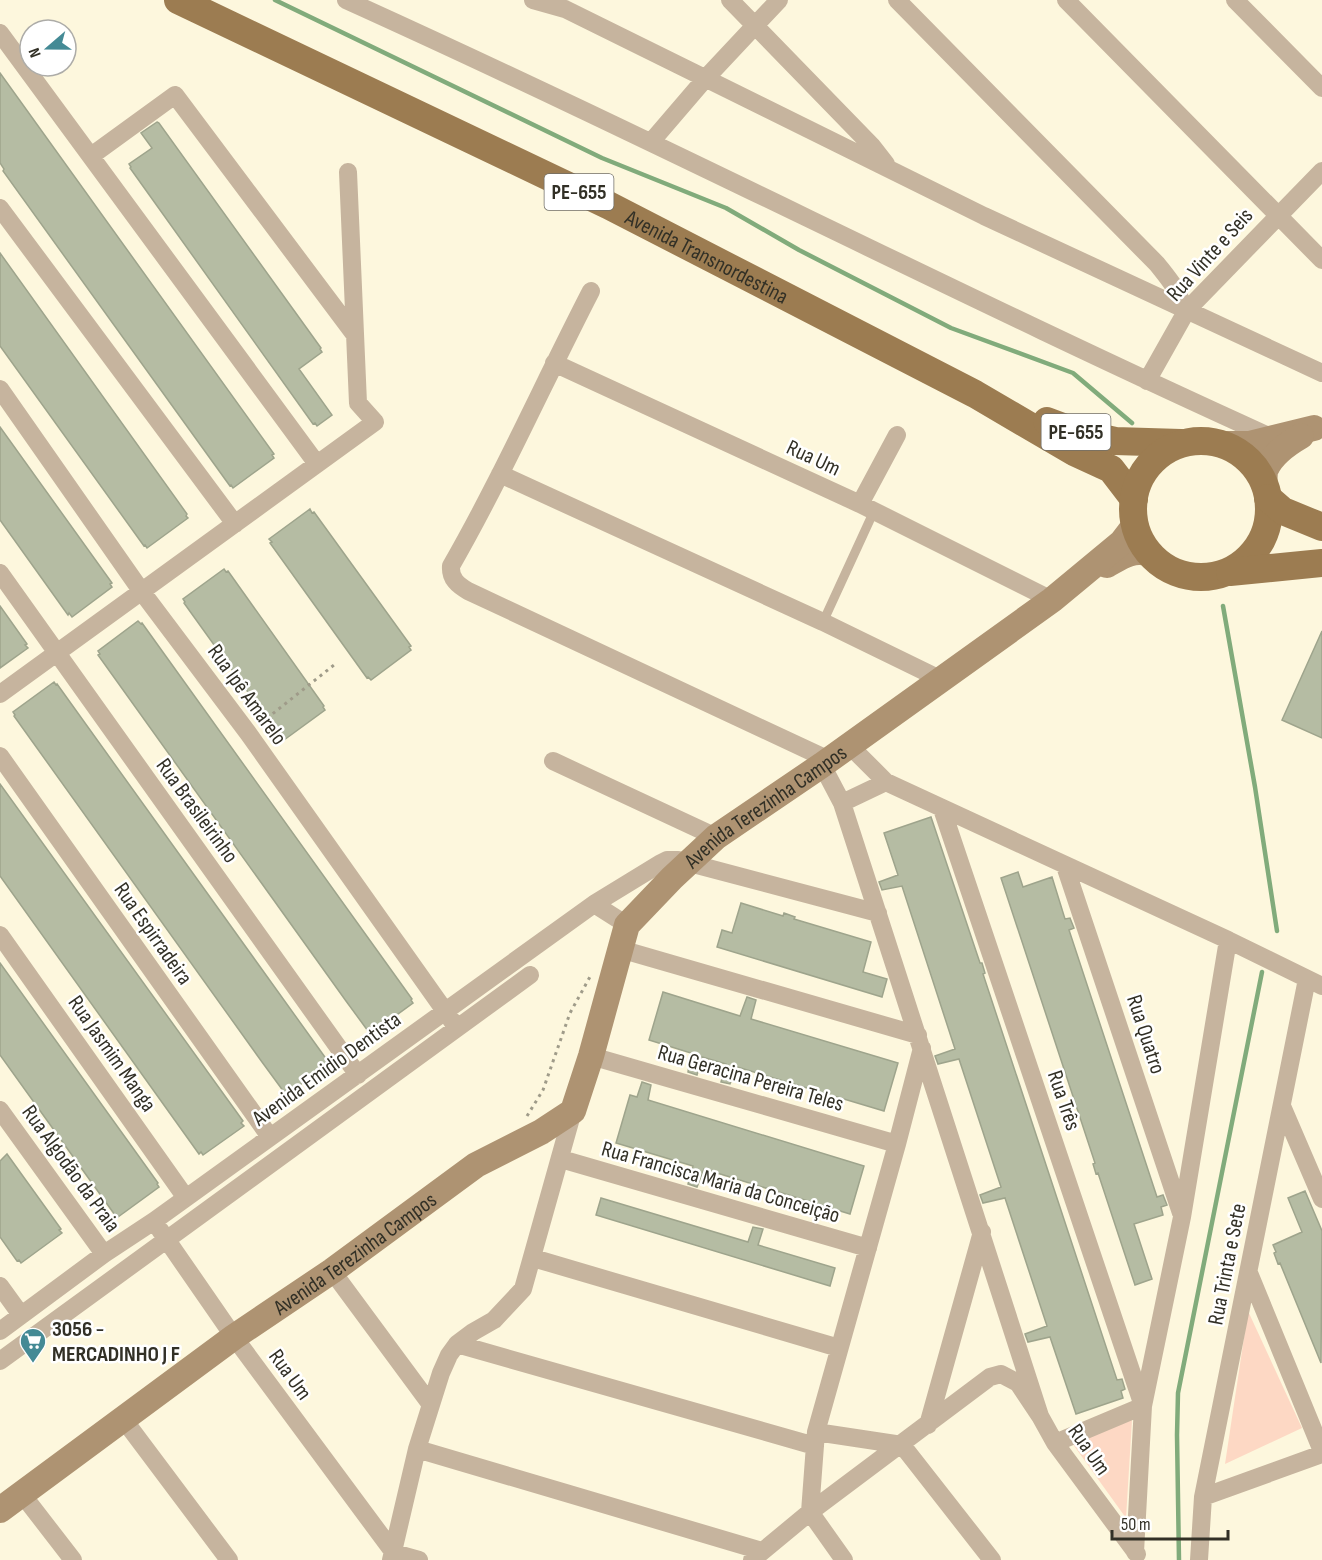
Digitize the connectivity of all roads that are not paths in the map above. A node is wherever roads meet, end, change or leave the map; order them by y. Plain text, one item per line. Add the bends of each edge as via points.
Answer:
1 (178, 0) edge
2 (346, 0) edge
3 (533, 0) edge
4 (730, 0) edge
5 (779, 0) edge
6 (897, 0) edge
7 (1066, 0) edge
8 (1234, 0) edge
9 (561, 5) edge
10 (755, 25) junction
11 (0, 33) edge
12 (705, 79) junction
13 (1322, 88) edge
14 (651, 142) junction
15 (91, 156) junction
16 (891, 169) junction
17 (1322, 171) edge
18 (348, 172) dead end
19 (0, 208) edge
20 (1278, 215) junction
21 (1322, 260) edge
22 (591, 291) dead end
23 (1185, 309) junction
24 (355, 335) junction
25 (554, 363) junction
26 (1322, 373) edge
27 (1147, 381) junction
28 (0, 389) edge
29 (975, 394) junction
30 (1318, 426) edge
31 (897, 435) dead end
32 (1275, 439) junction
33 (1184, 443) junction
34 (1220, 444) junction
35 (317, 464) junction
36 (501, 474) junction
37 (1266, 491) junction
38 (867, 507) junction
39 (1134, 512) junction
40 (235, 524) junction
41 (1322, 527) edge
42 (1150, 554) junction
43 (1322, 563) edge
44 (1228, 572) junction
45 (0, 573) edge
46 (142, 592) junction
47 (1061, 593) junction
48 (823, 622) junction
49 (57, 653) junction
50 (942, 680) junction
51 (0, 694) edge
52 (0, 756) edge
53 (833, 756) junction
54 (553, 761) dead end
55 (886, 782) junction
56 (842, 802) junction
57 (942, 809) junction
58 (716, 837) junction
59 (686, 864) junction
60 (1065, 866) junction
61 (594, 904) junction
62 (878, 913) junction
63 (0, 935) edge
64 (624, 937) junction
65 (1228, 940) junction
66 (530, 975) dead end
67 (1315, 982) edge
68 (444, 1012) junction
69 (457, 1028) junction
70 (920, 1042) junction
71 (591, 1056) junction
72 (358, 1075) junction
73 (1282, 1106) junction
74 (0, 1110) edge
75 (573, 1111) junction
76 (270, 1137) junction
77 (897, 1144) junction
78 (561, 1159) junction
79 (186, 1198) junction
80 (1322, 1199) edge
81 (1182, 1217) junction
82 (154, 1221) junction
83 (982, 1232) junction
84 (166, 1239) junction
85 (868, 1248) junction
86 (104, 1254) junction
87 (533, 1258) junction
88 (332, 1270) junction
89 (1249, 1274) junction
90 (0, 1286) edge
91 (21, 1315) junction
92 (0, 1331) edge
93 (234, 1337) junction
94 (457, 1344) junction
95 (839, 1348) junction
96 (0, 1361) edge
97 (431, 1405) junction
98 (1143, 1406) junction
99 (1040, 1416) junction
100 (124, 1420) junction
101 (928, 1425) junction
102 (815, 1439) junction
103 (1055, 1443) junction
104 (902, 1445) junction
105 (417, 1449) junction
106 (1322, 1452) edge
107 (22, 1494) junction
108 (1203, 1497) junction
109 (0, 1510) edge
110 (810, 1512) junction
111 (392, 1556) edge
112 (757, 1556) edge
113 (1138, 1556) edge
114 (73, 1560) edge
115 (230, 1560) edge
116 (419, 1560) edge
117 (844, 1560) edge
118 (992, 1560) edge
119 (1199, 1560) edge

1 - 29 main road, Avenida Transnordestina / PE-655 via 608,206
2 - 14 street
3 - 9 street
4 - 10 street
5 - 10 street
6 - 23 street via 1156,264 1180,295
7 - 20 street
8 - 13 street
9 - 12 street
10 - 12 street
10 - 16 street
11 - 15 street
12 - 14 street
12 - 16 street
14 - 27 street
15 - 24 street via 176,95
15 - 35 street
16 - 23 street
17 - 20 street, Rua Vinte e Seis
18 - 24 street
19 - 40 street
20 - 21 street
20 - 23 street, Rua Vinte e Seis
22 - 25 street
23 - 26 street
23 - 27 street, Rua Vinte e Seis
24 - 35 street via 358,403 375,422
25 - 36 street
25 - 38 street, Rua Um
27 - 32 street
28 - 46 street, Rua Ipê Amarelo
29 - 33 main road, Avenida Transnordestina / PE-655 via 1097,438
29 - 39 main road, Avenida Transnordestina / PE-655 via 1111,470
30 - 32 street
30 - 37 street via 1289,443 1274,458 1266,469
31 - 38 street
32 - 34 street
33 - 34 main road
33 - 39 main road via 1153,460 1142,474
34 - 37 main road via 1254,466
35 - 40 street
36 - 48 street
36 - 53 street via 451,567 450,573 458,585
37 - 41 main road via 1283,511
37 - 44 main road via 1269,519 1263,539 1246,561
38 - 47 street, Rua Um
38 - 48 lane
39 - 42 main road via 1141,540
39 - 47 street via 1122,542
40 - 46 street
42 - 44 main road via 1182,575 1206,577
42 - 47 street via 1131,552
43 - 44 main road
45 - 49 street, Rua Brasileirinho
46 - 49 street
46 - 68 street, Rua Ipê Amarelo via 248,733
47 - 50 street, Avenida Terezinha Campos
48 - 50 street
49 - 51 street
49 - 72 street, Rua Brasileirinho
50 - 53 street, Avenida Terezinha Campos
52 - 76 street, Rua Espirradeira
53 - 55 street
53 - 56 street
53 - 58 street, Avenida Terezinha Campos
54 - 58 street
55 - 56 street
55 - 57 street
56 - 62 street
57 - 60 street
57 - 98 street, Rua Três
58 - 59 street, Avenida Terezinha Campos
59 - 61 street, Avenida Emidio Dentista via 674,860 661,863
59 - 62 street, Avenida Emidio Dentista
59 - 64 street, Avenida Terezinha Campos
60 - 65 street
60 - 81 street, Rua Quatro
61 - 64 street
61 - 68 street, Avenida Emidio Dentista
62 - 70 street
63 - 79 street, Rua Jasmim Manga
64 - 70 street
64 - 71 street, Avenida Terezinha Campos
65 - 67 street
65 - 81 street
66 - 69 street, Avenida Emidio Dentista
67 - 73 street, Rua Trinta e Sete
68 - 69 street, Rua Ipê Amarelo
68 - 72 street, Avenida Emidio Dentista
69 - 84 street, Avenida Emidio Dentista
70 - 77 street
70 - 83 street
71 - 75 street, Avenida Terezinha Campos
71 - 77 street, Rua Geracina Pereira Teles
72 - 76 street, Avenida Emidio Dentista
73 - 80 street
73 - 89 street, Rua Trinta e Sete
74 - 86 street, Rua Algodão da Praia
75 - 78 street
75 - 88 street, Avenida Terezinha Campos via 476,1165
76 - 79 street, Avenida Emidio Dentista
77 - 85 street
78 - 85 street, Rua Francisca Maria da Conceição
78 - 87 street
79 - 82 street, Avenida Emidio Dentista
81 - 98 street
82 - 84 street, Rua Um
82 - 86 street, Avenida Emidio Dentista
83 - 99 street
83 - 101 street
84 - 93 street, Rua Um
84 - 96 street, Avenida Emidio Dentista
85 - 95 street
86 - 91 street, Avenida Emidio Dentista
87 - 94 street via 523,1289 494,1320
87 - 95 street
88 - 93 street, Avenida Terezinha Campos
88 - 97 street
89 - 106 street
89 - 108 street, Rua Trinta e Sete
90 - 91 street
91 - 92 street, Avenida Emidio Dentista
93 - 100 street, Avenida Terezinha Campos
93 - 111 street, Rua Um
94 - 97 street via 441,1373
94 - 102 street
95 - 102 street
97 - 105 street
98 - 103 street
98 - 113 street
99 - 101 street, Rua Um via 1018,1383 1006,1375 996,1375
99 - 103 street, Rua Um
100 - 107 street, Avenida Terezinha Campos
100 - 115 street
101 - 104 street
102 - 104 street
102 - 110 street
103 - 113 street, Rua Um
104 - 110 street
104 - 118 street
105 - 111 street
105 - 112 street
106 - 108 street
107 - 109 street, Avenida Terezinha Campos
107 - 114 street
108 - 119 street, Rua Trinta e Sete
110 - 112 street
110 - 117 street
111 - 116 street

